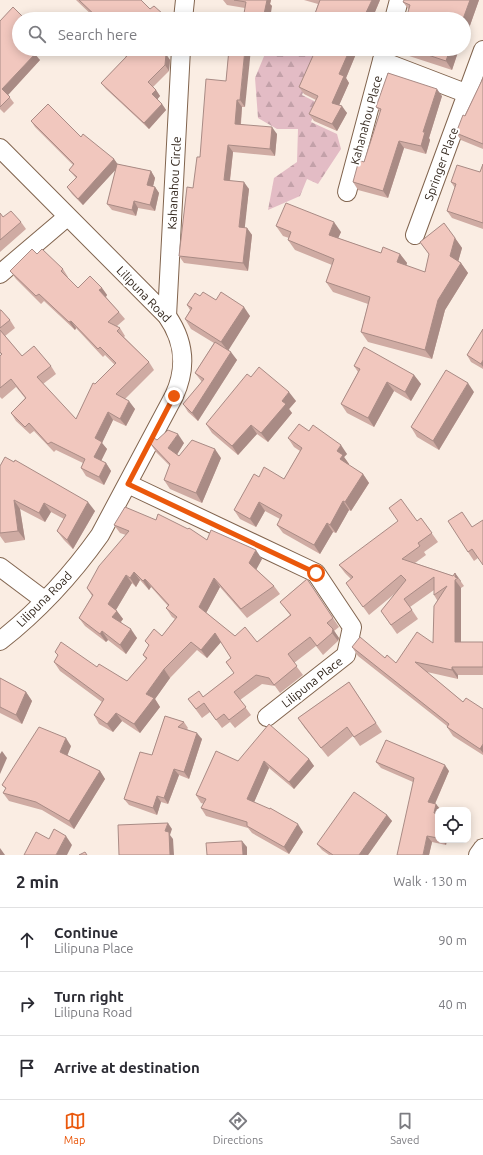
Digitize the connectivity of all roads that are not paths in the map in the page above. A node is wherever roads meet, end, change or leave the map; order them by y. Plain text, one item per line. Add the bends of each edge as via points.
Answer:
1 (399, 0) edge
2 (396, 12) edge
3 (483, 50) edge
4 (181, 56) edge
5 (384, 56) edge
6 (386, 56) edge
7 (468, 94) junction
8 (0, 148) edge
9 (347, 192) dead end
10 (67, 217) junction
11 (415, 234) dead end
12 (0, 274) edge
13 (167, 316) junction
14 (128, 484) junction
15 (0, 567) edge
16 (44, 600) junction
17 (0, 641) edge
18 (267, 717) dead end
19 (483, 848) edge
20 (478, 855) edge

1 - 2 street
3 - 7 street, Springer Place
4 - 13 street, Kahanahou Circle
5 - 9 street, Kahanahou Place
6 - 7 street
7 - 11 street, Springer Place
8 - 10 street, Lilipuna Road
10 - 12 street
10 - 13 street, Lilipuna Road
13 - 14 street, Lilipuna Road via 179,337 184,361 182,374 174,396
14 - 16 street, Lilipuna Road via 112,516 87,554
14 - 18 street, Lilipuna Place via 316,573 352,627 346,655
15 - 16 street
16 - 17 street, Lilipuna Road
19 - 20 street

